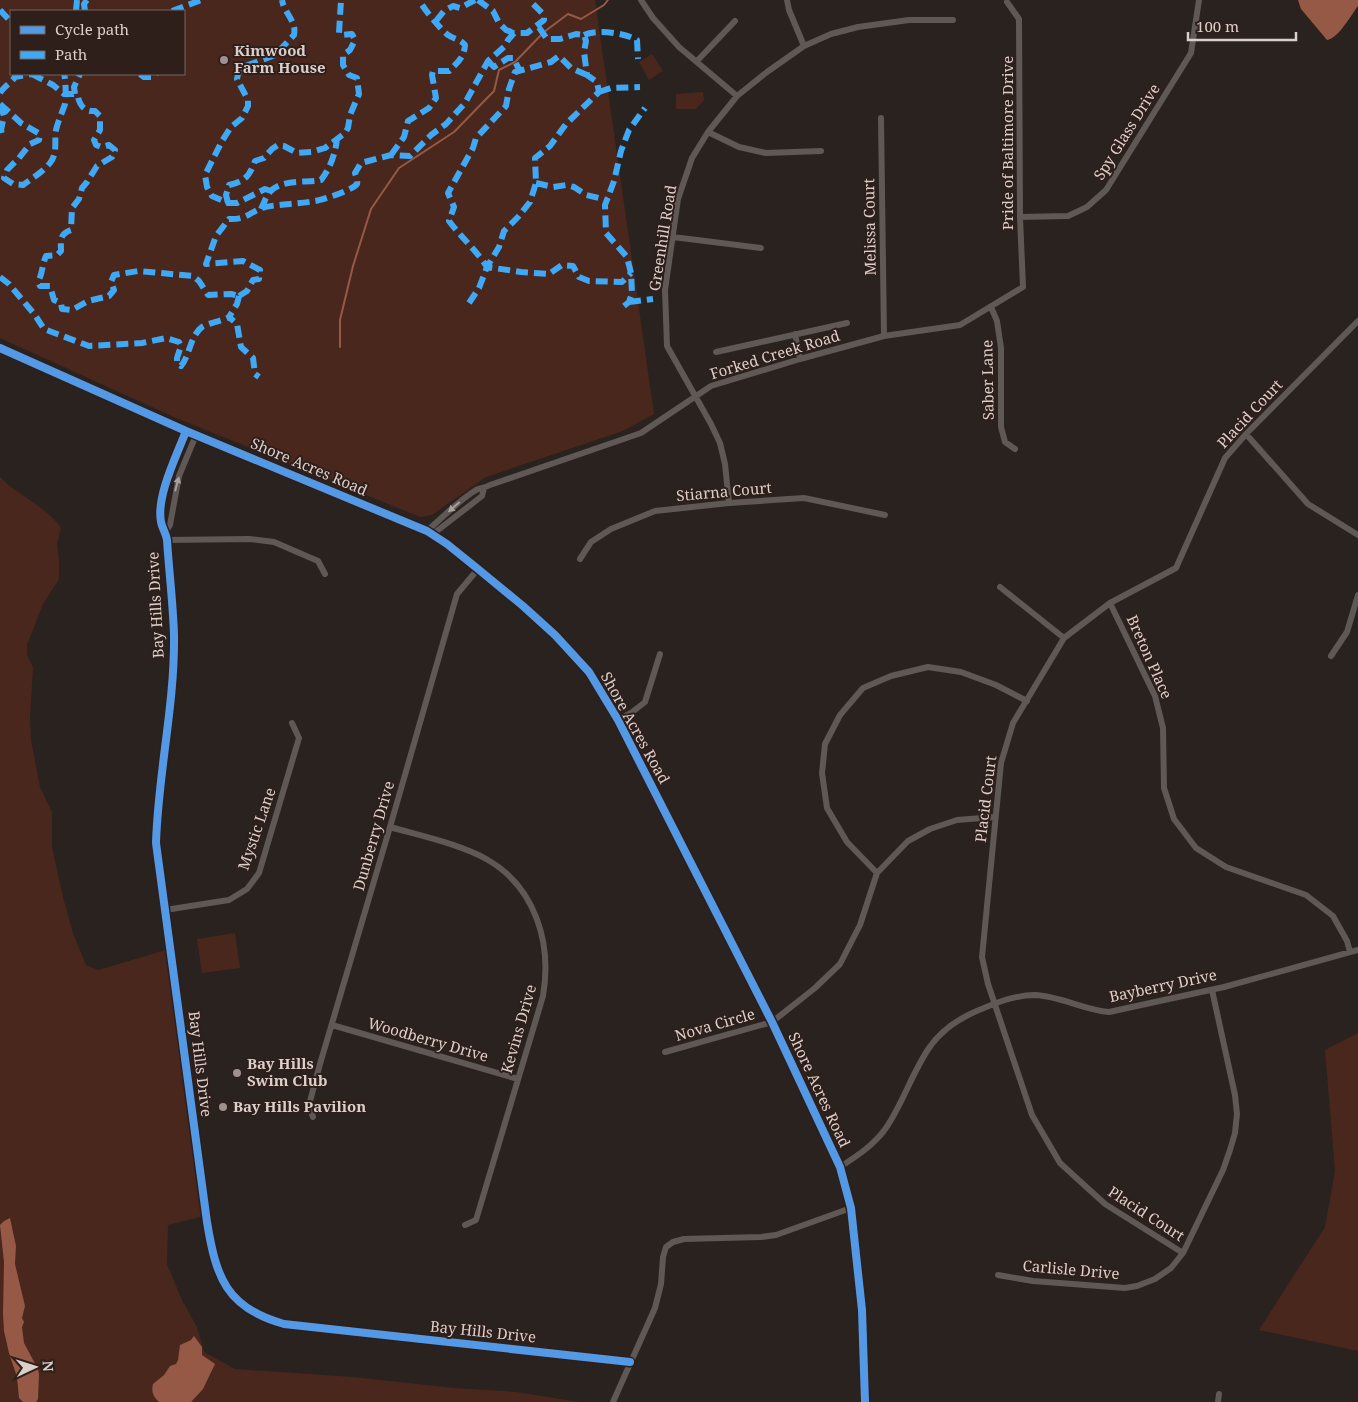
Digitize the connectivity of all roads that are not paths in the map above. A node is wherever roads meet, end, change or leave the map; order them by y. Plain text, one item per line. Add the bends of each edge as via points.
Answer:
1 (641, 0) edge
2 (787, 0) edge
3 (1199, 0) edge
4 (1007, 2) dead end
5 (953, 20) dead end
6 (735, 21) dead end
7 (804, 46) junction
8 (697, 61) junction
9 (737, 96) junction
10 (881, 118) dead end
11 (708, 132) junction
12 (821, 151) dead end
13 (1020, 217) junction
14 (673, 237) junction
15 (762, 248) dead end
16 (1023, 287) joint
17 (991, 307) junction
18 (1358, 321) edge
19 (847, 323) dead end
20 (795, 334) junction
21 (884, 336) junction
22 (0, 348) edge
23 (716, 352) dead end
24 (800, 359) junction
25 (695, 397) junction
26 (186, 431) junction
27 (1246, 434) junction
28 (196, 435) junction
29 (1015, 449) dead end
30 (729, 503) junction
31 (885, 515) dead end
32 (166, 531) junction
33 (430, 533) junction
34 (1358, 535) edge
35 (167, 540) junction
36 (580, 560) dead end
37 (478, 569) junction
38 (325, 574) dead end
39 (1000, 587) dead end
40 (1358, 595) edge
41 (1110, 603) junction
42 (1064, 638) junction
43 (660, 654) dead end
44 (1331, 656) dead end
45 (1027, 701) junction
46 (618, 720) junction
47 (292, 723) dead end
48 (995, 817) junction
49 (390, 827) junction
50 (877, 873) junction
51 (165, 910) junction
52 (1358, 950) edge
53 (1350, 952) junction
54 (1212, 990) junction
55 (995, 1003) junction
56 (772, 1022) junction
57 (332, 1025) junction
58 (665, 1052) dead end
59 (518, 1079) junction
60 (313, 1116) dead end
61 (840, 1167) junction
62 (851, 1208) junction
63 (465, 1225) dead end
64 (1183, 1253) junction
65 (998, 1274) dead end
66 (630, 1362) junction
67 (1219, 1394) dead end
68 (613, 1402) edge
69 (865, 1402) edge
70 (1218, 1402) edge

1 - 8 street via 679,47
2 - 7 street via 788,10
3 - 13 street, Spy Glass Drive via 1190,53 1106,190 1087,207 1068,216
4 - 13 street, Pride of Baltimore Drive via 1019,19
5 - 7 street, Greenhill Road via 909,20 858,27
6 - 8 street
7 - 9 street, Greenhill Road
8 - 9 street
9 - 11 street, Greenhill Road
10 - 21 street, Melissa Court
11 - 12 street via 739,147 766,153
11 - 14 street, Greenhill Road via 692,158 678,199
13 - 16 street, Pride of Baltimore Drive
14 - 15 street
14 - 25 street, Greenhill Road via 665,290 667,346
16 - 17 street, Forked Creek Road
17 - 21 street, Forked Creek Road via 960,325
17 - 29 street, Saber Lane via 997,321 1001,348 1001,427 1005,442
18 - 27 street, Placid Court
19 - 20 street
20 - 23 street
20 - 24 street
21 - 24 street, Forked Creek Road
22 - 26 street, Shore Acres Road
24 - 25 street, Forked Creek Road via 711,386
25 - 30 street, Greenhill Road via 720,442
25 - 33 street, Forked Creek Road via 642,433 478,489 457,504
26 - 28 street, Shore Acres Road
26 - 32 street, Bay Hills Drive via 167,480 162,503 160,523
27 - 34 street via 1308,504
27 - 41 street, Placid Court via 1225,458 1176,568
32 -> 28 street, Bay Hills Drive via 180,476
28 - 33 street, Shore Acres Road
30 - 31 street, Stiarna Court via 804,498
30 - 36 street, Stiarna Court via 655,511 611,529 591,542
32 - 35 street, Bay Hills Drive
33 - 37 street, Shore Acres Road
35 - 38 street via 249,539 274,542 318,561
35 - 51 street, Bay Hills Drive via 174,635 156,843
37 - 46 street, Shore Acres Road via 570,651 589,672
37 - 49 street, Dunberry Drive via 457,594
39 - 42 street
40 - 44 street via 1347,632
41 - 42 street, Placid Court
41 - 53 street, Breton Place via 1155,696 1163,728 1164,788 1174,818 1196,848 1226,867 1306,895 1333,916
42 - 45 street, Placid Court
43 - 46 street via 645,702
45 - 48 street, Placid Court via 1013,723 1001,763
45 - 50 street via 961,672 928,668 891,676 863,688 840,715 826,744 822,773 827,808 847,842
46 - 56 street, Shore Acres Road
47 - 51 street, Mystic Lane via 299,738 259,873 247,889 228,900
48 - 50 street via 957,820 930,829 908,841
48 - 55 street, Placid Court via 982,957
49 - 57 street, Dunberry Drive
49 - 59 street, Kevins Drive via 450,844 487,860 512,880 534,913 544,942 546,977
50 - 56 street via 860,925 840,964
51 - 66 street, Bay Hills Drive via 212,1254 218,1273 234,1298 255,1313 284,1324
52 - 53 street, Bayberry Drive
53 - 54 street, Bayberry Drive
54 - 55 street, Bayberry Drive via 1109,1012 1037,995
54 - 64 street, Carlisle Drive via 1237,1114 1223,1170
55 - 61 street, Bayberry Drive via 965,1017 940,1035 923,1058 885,1129 864,1151
55 - 64 street, Placid Court via 1032,1115 1060,1163 1105,1204
56 - 58 street, Nova Circle
56 - 61 street, Shore Acres Road
57 - 59 street, Woodberry Drive
57 - 60 street, Dunberry Drive via 309,1105
59 - 63 street, Kevins Drive via 476,1220
61 - 62 street, Shore Acres Road
62 - 66 street via 761,1238 673,1242 662,1256 661,1284 655,1308
62 - 69 street, Shore Acres Road via 862,1310
64 - 65 street, Carlisle Drive via 1171,1268 1155,1279 1125,1288 1034,1281
66 - 68 street
67 - 70 street

